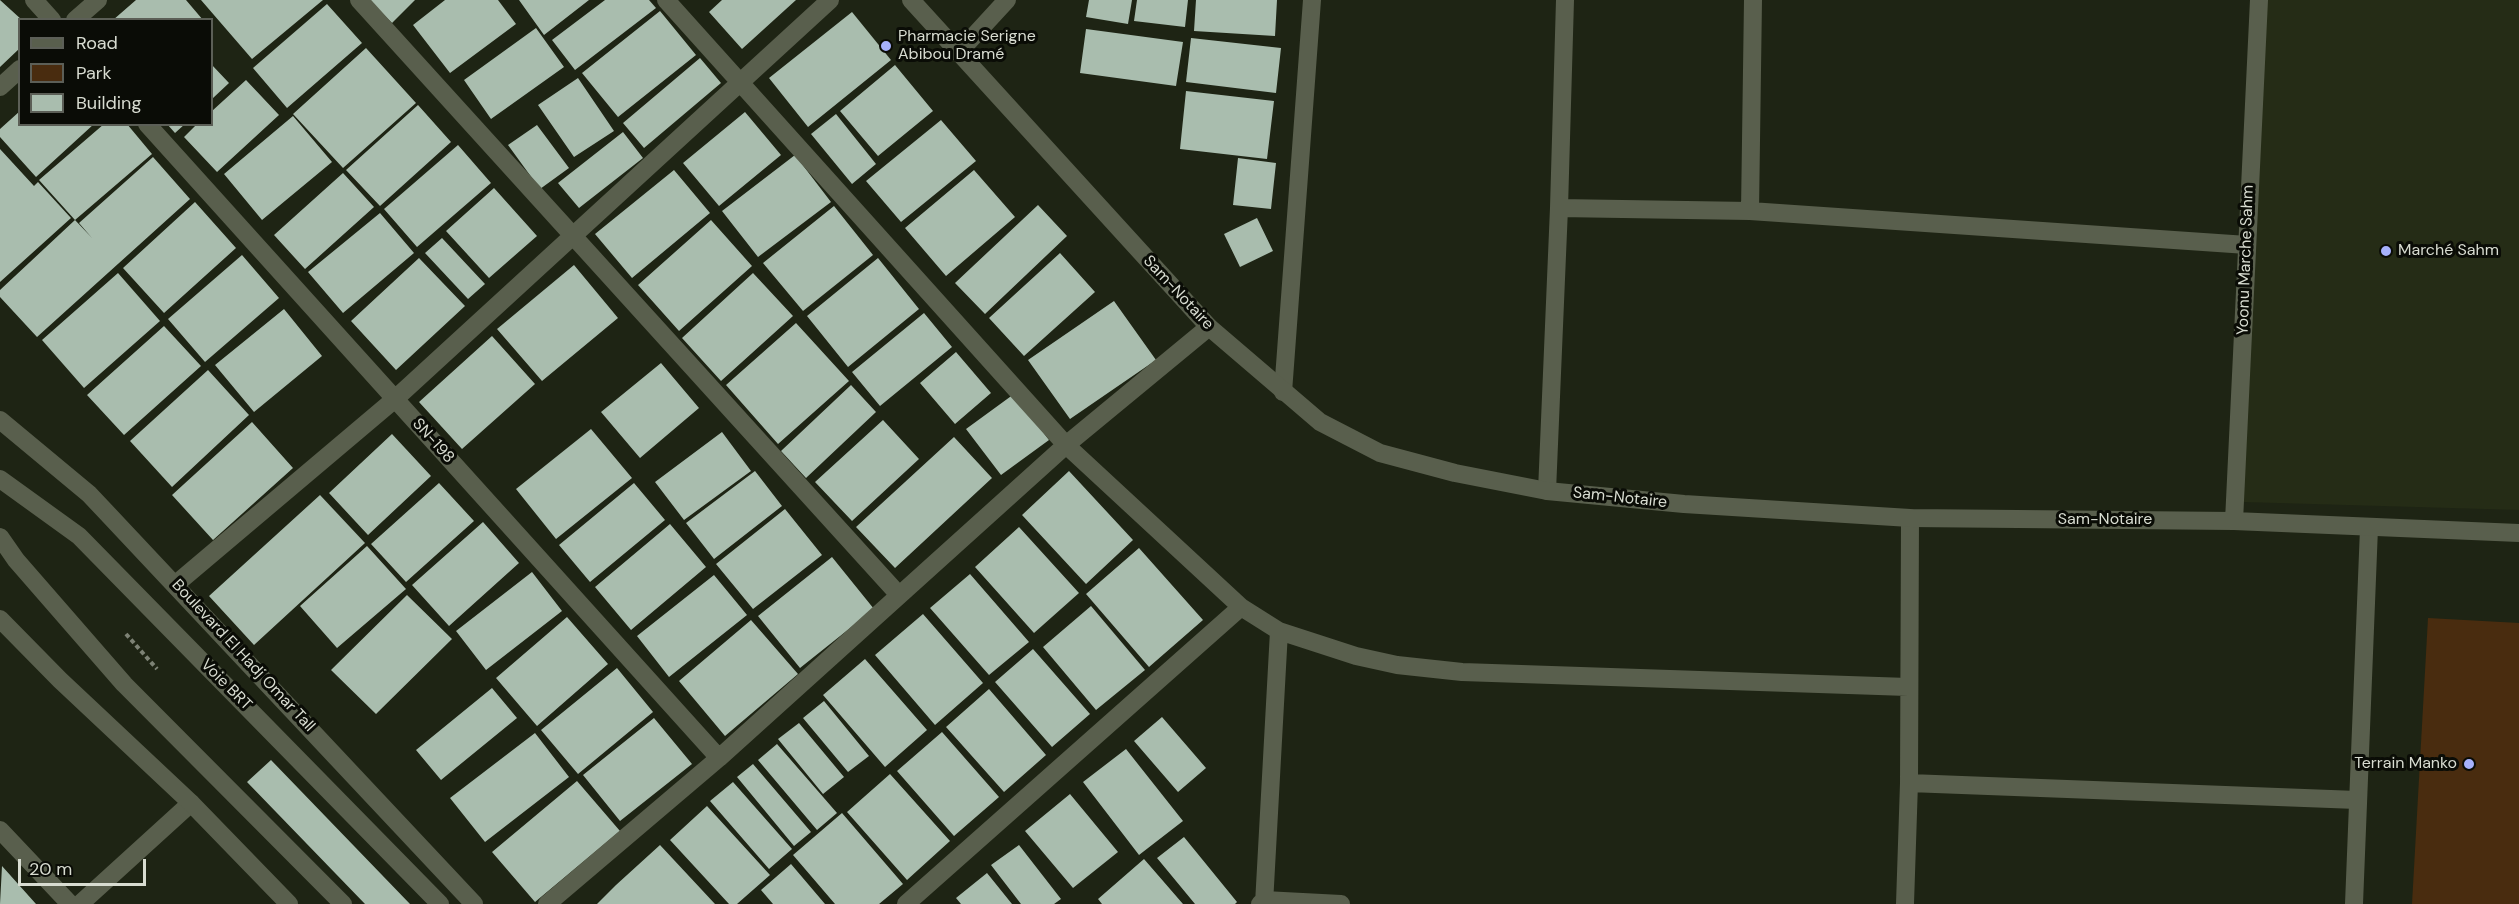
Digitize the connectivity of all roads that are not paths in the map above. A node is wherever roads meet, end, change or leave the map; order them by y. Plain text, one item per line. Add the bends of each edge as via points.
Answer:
1 (34, 0) edge
2 (98, 0) edge
3 (359, 0) edge
4 (666, 0) edge
5 (830, 0) edge
6 (911, 0) edge
7 (1007, 0) edge
8 (1312, 0) edge
9 (1564, 0) edge
10 (1753, 0) edge
11 (2259, 0) edge
12 (50, 18) edge
13 (77, 18) edge
14 (960, 51) junction
15 (18, 71) edge
16 (741, 81) junction
17 (0, 87) edge
18 (149, 126) edge
19 (1559, 208) junction
20 (1750, 211) junction
21 (573, 236) junction
22 (2247, 245) junction
23 (1209, 327) junction
24 (1283, 392) junction
25 (395, 399) junction
26 (0, 420) edge
27 (1066, 445) junction
28 (0, 479) edge
29 (1547, 491) junction
30 (1910, 518) junction
31 (2234, 521) junction
32 (2368, 528) junction
33 (2519, 533) edge
34 (0, 537) edge
35 (176, 584) junction
36 (899, 595) junction
37 (1241, 607) junction
38 (0, 619) edge
39 (1279, 631) junction
40 (1908, 687) junction
41 (719, 758) junction
42 (1909, 783) junction
43 (2357, 800) junction
44 (191, 803) junction
45 (0, 830) edge
46 (1263, 903) edge
47 (70, 904) edge
48 (80, 904) edge
49 (289, 904) edge
50 (343, 904) edge
51 (440, 904) edge
52 (474, 904) edge
53 (547, 904) edge
54 (906, 904) edge
55 (1341, 904) edge
56 (1905, 904) edge
57 (2354, 904) edge

1 - 12 street
2 - 13 street
3 - 21 street
4 - 16 street
5 - 16 street
6 - 14 street, Sam-Notaire
7 - 14 street
8 - 24 street
9 - 19 street
10 - 20 street
11 - 22 street, Yoonu Marche Sahm
14 - 23 street, Sam-Notaire
15 - 17 street
16 - 21 street
16 - 27 street
18 - 25 street, SN-198
19 - 20 street
19 - 29 street
20 - 22 street
21 - 25 street
21 - 36 street
22 - 31 street, Yoonu Marche Sahm
23 - 24 street, Sam-Notaire
23 - 27 street
24 - 29 street, Sam-Notaire via 1320,422 1380,453
25 - 35 street
25 - 41 street, SN-198
26 - 35 street, Boulevard El Hadj Omar Tall via 89,494
27 - 36 street
27 - 37 street
28 - 51 street, Voie BRT via 79,536
29 - 30 street, Sam-Notaire
30 - 31 street, Sam-Notaire
30 - 40 street
31 - 32 street, Sam-Notaire
32 - 33 street, Sam-Notaire
32 - 43 street
34 - 50 street via 124,684
35 - 52 street, Boulevard El Hadj Omar Tall
36 - 41 street
37 - 39 street
37 - 54 street
38 - 44 street
39 - 40 street via 1356,656 1462,672
39 - 46 street
40 - 42 street
41 - 53 street
42 - 43 street
42 - 56 street
43 - 57 street
44 - 48 street
44 - 49 street
45 - 47 street
46 - 55 street

